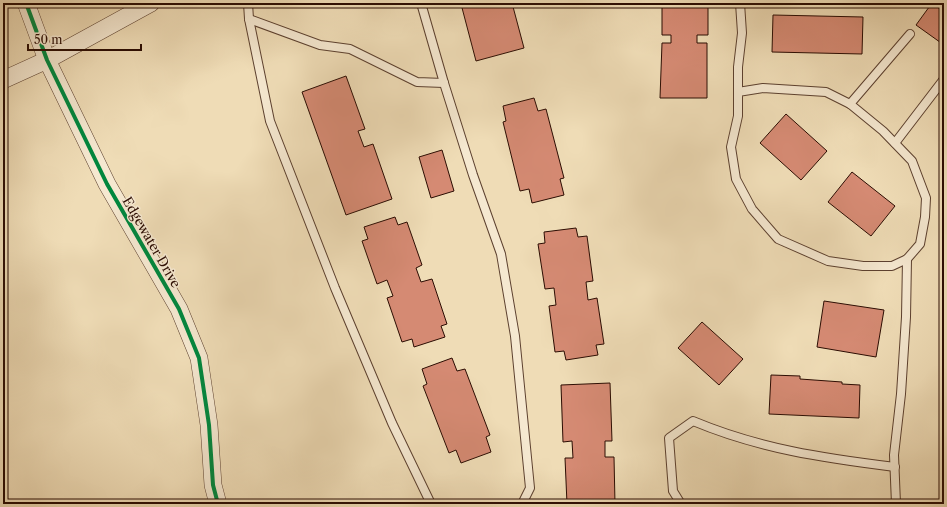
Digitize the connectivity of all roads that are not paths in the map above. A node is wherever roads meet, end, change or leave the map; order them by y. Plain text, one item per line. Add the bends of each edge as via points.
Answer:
1 (26, 3) edge
2 (151, 3) edge
3 (248, 3) edge
4 (421, 3) edge
5 (740, 3) edge
6 (249, 19) junction
7 (910, 34) dead end
8 (47, 60) junction
9 (944, 79) edge
10 (3, 80) edge
11 (444, 83) junction
12 (738, 92) junction
13 (850, 104) junction
14 (895, 144) junction
15 (907, 259) junction
16 (895, 468) junction
17 (218, 504) edge
18 (431, 504) edge
19 (522, 504) edge
20 (681, 504) edge
21 (896, 504) edge

1 - 8 street, Edgewater Drive
2 - 8 street
3 - 6 lane
4 - 11 lane
5 - 12 lane via 742,33
6 - 11 lane via 320,45 350,49 417,82
6 - 18 lane via 270,121 335,288 392,423
7 - 13 lane
8 - 10 street
8 - 17 street, Edgewater Drive via 107,184 179,310 199,358 210,425 213,485
9 - 14 lane
11 - 19 lane via 501,254 515,336 530,488
12 - 13 lane via 763,88 826,92
12 - 15 lane via 738,116 731,147 736,179 752,209 778,239 828,260 863,266 892,266
13 - 14 lane
14 - 15 lane via 912,161 926,198 920,244
15 - 16 lane via 906,317
16 - 20 lane via 778,449 728,435 693,421 669,438 673,491
16 - 21 lane

